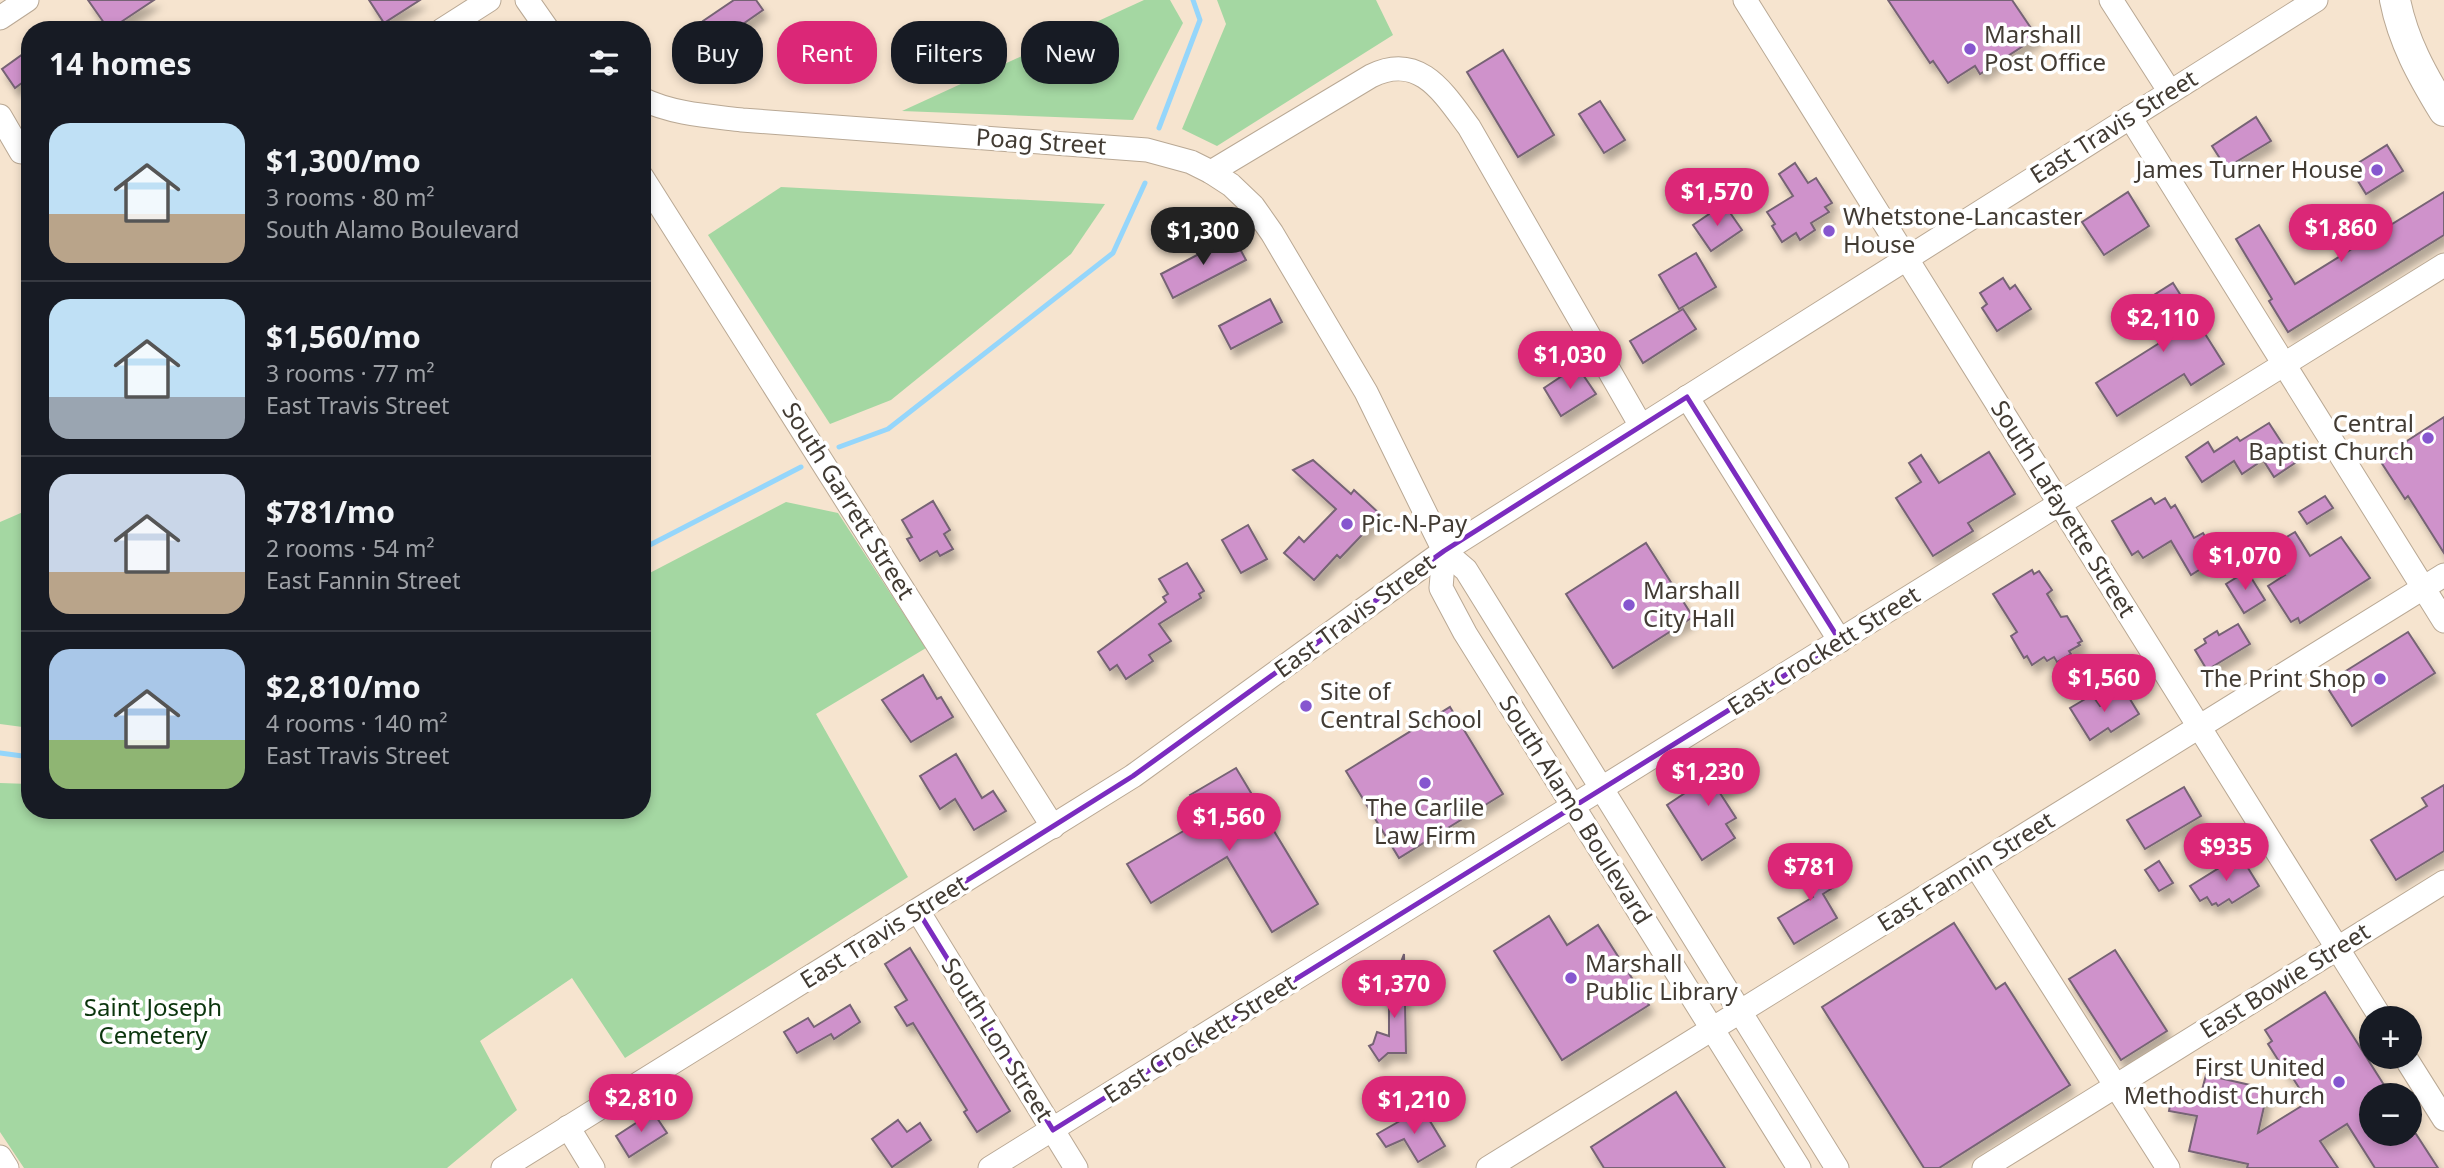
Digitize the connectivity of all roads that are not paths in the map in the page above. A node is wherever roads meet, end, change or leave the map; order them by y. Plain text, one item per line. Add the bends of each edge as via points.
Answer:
1 (27, 0) edge
2 (489, 0) edge
3 (527, 0) edge
4 (1745, 0) edge
5 (2111, 0) edge
6 (2316, 0) edge
7 (2395, 0) edge
8 (0, 18) edge
9 (456, 21) edge
10 (542, 21) edge
11 (2170, 92) junction
12 (651, 103) edge
13 (2444, 111) edge
14 (0, 116) edge
15 (2130, 117) junction
16 (21, 152) dead end
17 (1211, 172) junction
18 (651, 191) edge
19 (1906, 258) junction
20 (2444, 265) edge
21 (2285, 365) junction
22 (1688, 397) junction
23 (1642, 426) junction
24 (2060, 504) junction
25 (1444, 551) junction
26 (2444, 575) edge
27 (2424, 588) junction
28 (2444, 621) edge
29 (1840, 641) junction
30 (2199, 727) junction
31 (1603, 788) junction
32 (1573, 806) junction
33 (1053, 827) junction
34 (1976, 866) junction
35 (2444, 882) edge
36 (918, 911) junction
37 (2337, 948) junction
38 (2373, 1006) edge
39 (1741, 1012) junction
40 (1712, 1030) junction
41 (2413, 1069) edge
42 (2116, 1086) junction
43 (2444, 1119) edge
44 (568, 1127) junction
45 (1053, 1130) junction
46 (0, 1157) edge
47 (7, 1168) edge
48 (503, 1168) edge
49 (593, 1168) edge
50 (990, 1168) edge
51 (1076, 1168) edge
52 (1488, 1168) edge
53 (1799, 1168) edge
54 (1838, 1168) edge
55 (1984, 1168) edge
56 (2168, 1168) edge

1 - 8 street
2 - 9 street
3 - 10 street
4 - 19 street, South Lafayette Street
5 - 11 street
6 - 11 street, East Travis Street
7 - 13 main road via 2412,56
11 - 15 street, East Travis Street
12 - 17 street, Poag Street via 743,120 1147,150
14 - 16 street
15 - 19 street, East Travis Street
15 - 21 street
17 - 23 street via 1371,76 1385,69 1411,68 1433,84 1469,128
17 - 25 street, South Alamo Boulevard via 1253,206 1272,233 1366,392
18 - 33 street, South Garrett Street
19 - 22 street, East Travis Street
19 - 24 street, South Lafayette Street
20 - 21 street, East Crockett Street
21 - 24 street, East Crockett Street
21 - 27 street
22 - 23 street, East Travis Street
22 - 29 street
23 - 25 street, East Travis Street
24 - 29 street, East Crockett Street
24 - 30 street, South Lafayette Street
25 - 31 street, South Alamo Boulevard via 1466,570
25 - 32 street, South Alamo Boulevard via 1441,588
25 - 33 street, East Travis Street via 1209,722
26 - 27 street, East Fannin Street
27 - 28 street
27 - 30 street, East Fannin Street
29 - 31 street, East Crockett Street
30 - 34 street, East Fannin Street
30 - 37 street, South Lafayette Street
31 - 32 street, East Crockett Street
31 - 39 street, South Alamo Boulevard
32 - 40 street, South Alamo Boulevard
32 - 45 street, East Crockett Street
33 - 36 street, East Travis Street
34 - 39 street, East Fannin Street
34 - 42 street
35 - 37 street, East Bowie Street
36 - 44 street, East Travis Street
36 - 45 street, South Lon Street
37 - 38 street, South Lafayette Street
37 - 42 street, East Bowie Street
39 - 40 street, East Fannin Street
39 - 54 street, South Alamo Boulevard
40 - 52 street, East Fannin Street
40 - 53 street, South Alamo Boulevard
41 - 43 street
42 - 55 street, East Bowie Street
42 - 56 street
44 - 48 street, East Travis Street
44 - 49 street
45 - 50 street, East Crockett Street
45 - 51 street, South Lon Street
46 - 47 street

